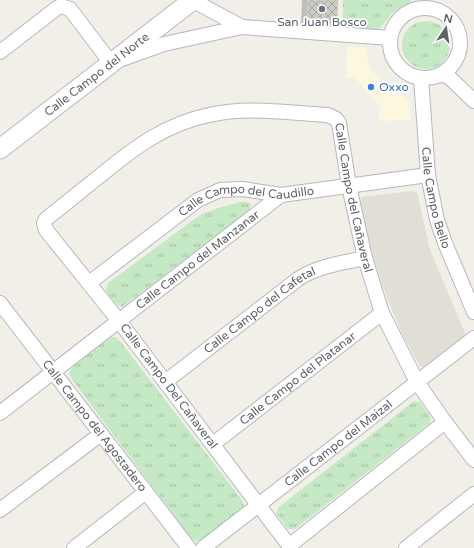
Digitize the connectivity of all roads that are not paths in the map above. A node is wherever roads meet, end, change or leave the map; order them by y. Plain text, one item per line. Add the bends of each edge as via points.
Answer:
1 (192, 0) edge
2 (427, 4) edge
3 (242, 27) junction
4 (390, 38) junction
5 (0, 52) edge
6 (454, 62) junction
7 (111, 63) junction
8 (442, 74) junction
9 (421, 78) junction
10 (474, 91) edge
11 (474, 102) edge
12 (0, 149) edge
13 (428, 174) junction
14 (349, 186) junction
15 (281, 195) junction
16 (44, 226) joint
17 (365, 258) junction
18 (89, 283) junction
19 (0, 303) edge
20 (474, 312) edge
21 (382, 313) junction
22 (119, 321) junction
23 (474, 338) edge
24 (53, 372) junction
25 (165, 382) junction
26 (417, 382) junction
27 (0, 413) edge
28 (445, 422) junction
29 (101, 434) junction
30 (213, 444) junction
31 (474, 460) edge
32 (146, 492) junction
33 (474, 494) edge
34 (258, 505) junction
35 (0, 510) edge
36 (290, 547) edge
37 (74, 548) edge
38 (189, 548) edge
39 (203, 548) edge
40 (406, 548) edge

1 - 3 street, Calle Campo del Norte
1 - 7 street, Calle Campo del Norte
2 - 4 street via 403,16 393,28
2 - 6 street via 445,15 457,31 459,50
3 - 4 street, Calle Campo del Norte
3 - 7 street, Calle Campo del Norte via 170,42
4 - 9 street via 394,60 401,69
5 - 7 street via 61,6 70,9
6 - 8 street
6 - 10 street via 455,72
7 - 12 street, Calle Campo del Norte
8 - 9 street via 432,78
8 - 11 street via 450,78
9 - 13 street, Calle Campo Bello
13 - 14 street, Calle Campo del Caudillo
13 - 20 street, Calle Campo Bello via 437,220
14 - 15 street, Calle Campo del Caudillo
14 - 16 street, Calle Campo del Cañaveral via 339,123 333,117 255,111 210,114 169,128 143,142 46,219
14 - 17 street, Calle Campo del Cañaveral
15 - 18 street, Calle Campo del Caudillo via 233,189 220,190 198,200
15 - 22 street, Calle Campo del Manzanar
16 - 18 street, Calle Campo Del Cañaveral
17 - 21 street, Calle Campo del Cañaveral
17 - 25 street, Calle Campo del Cafetal via 310,271
18 - 22 street, Calle Campo Del Cañaveral
19 - 24 street, Calle Campo del Agostadero
21 - 26 street, Calle Campo del Cañaveral
21 - 30 street, Calle Campo del Platanar
22 - 24 street, Calle Campo del Manzanar
22 - 25 street, Calle Campo Del Cañaveral
23 - 26 street, Calle Campo del Maizal
24 - 27 street, Calle Campo del Manzanar
24 - 29 street, Calle Campo del Agostadero
25 - 30 street, Calle Campo Del Cañaveral
26 - 28 street, Calle Campo del Cañaveral
26 - 34 street, Calle Campo del Maizal
28 - 31 street, Calle Campo del Cañaveral
28 - 36 street
29 - 32 street, Calle Campo del Agostadero
29 - 35 street
30 - 34 street, Calle Campo Del Cañaveral
32 - 37 street
32 - 38 street, Calle Campo del Agostadero
33 - 40 street
34 - 36 street, Calle Campo Del Cañaveral
34 - 39 street, Calle Campo del Maizal

